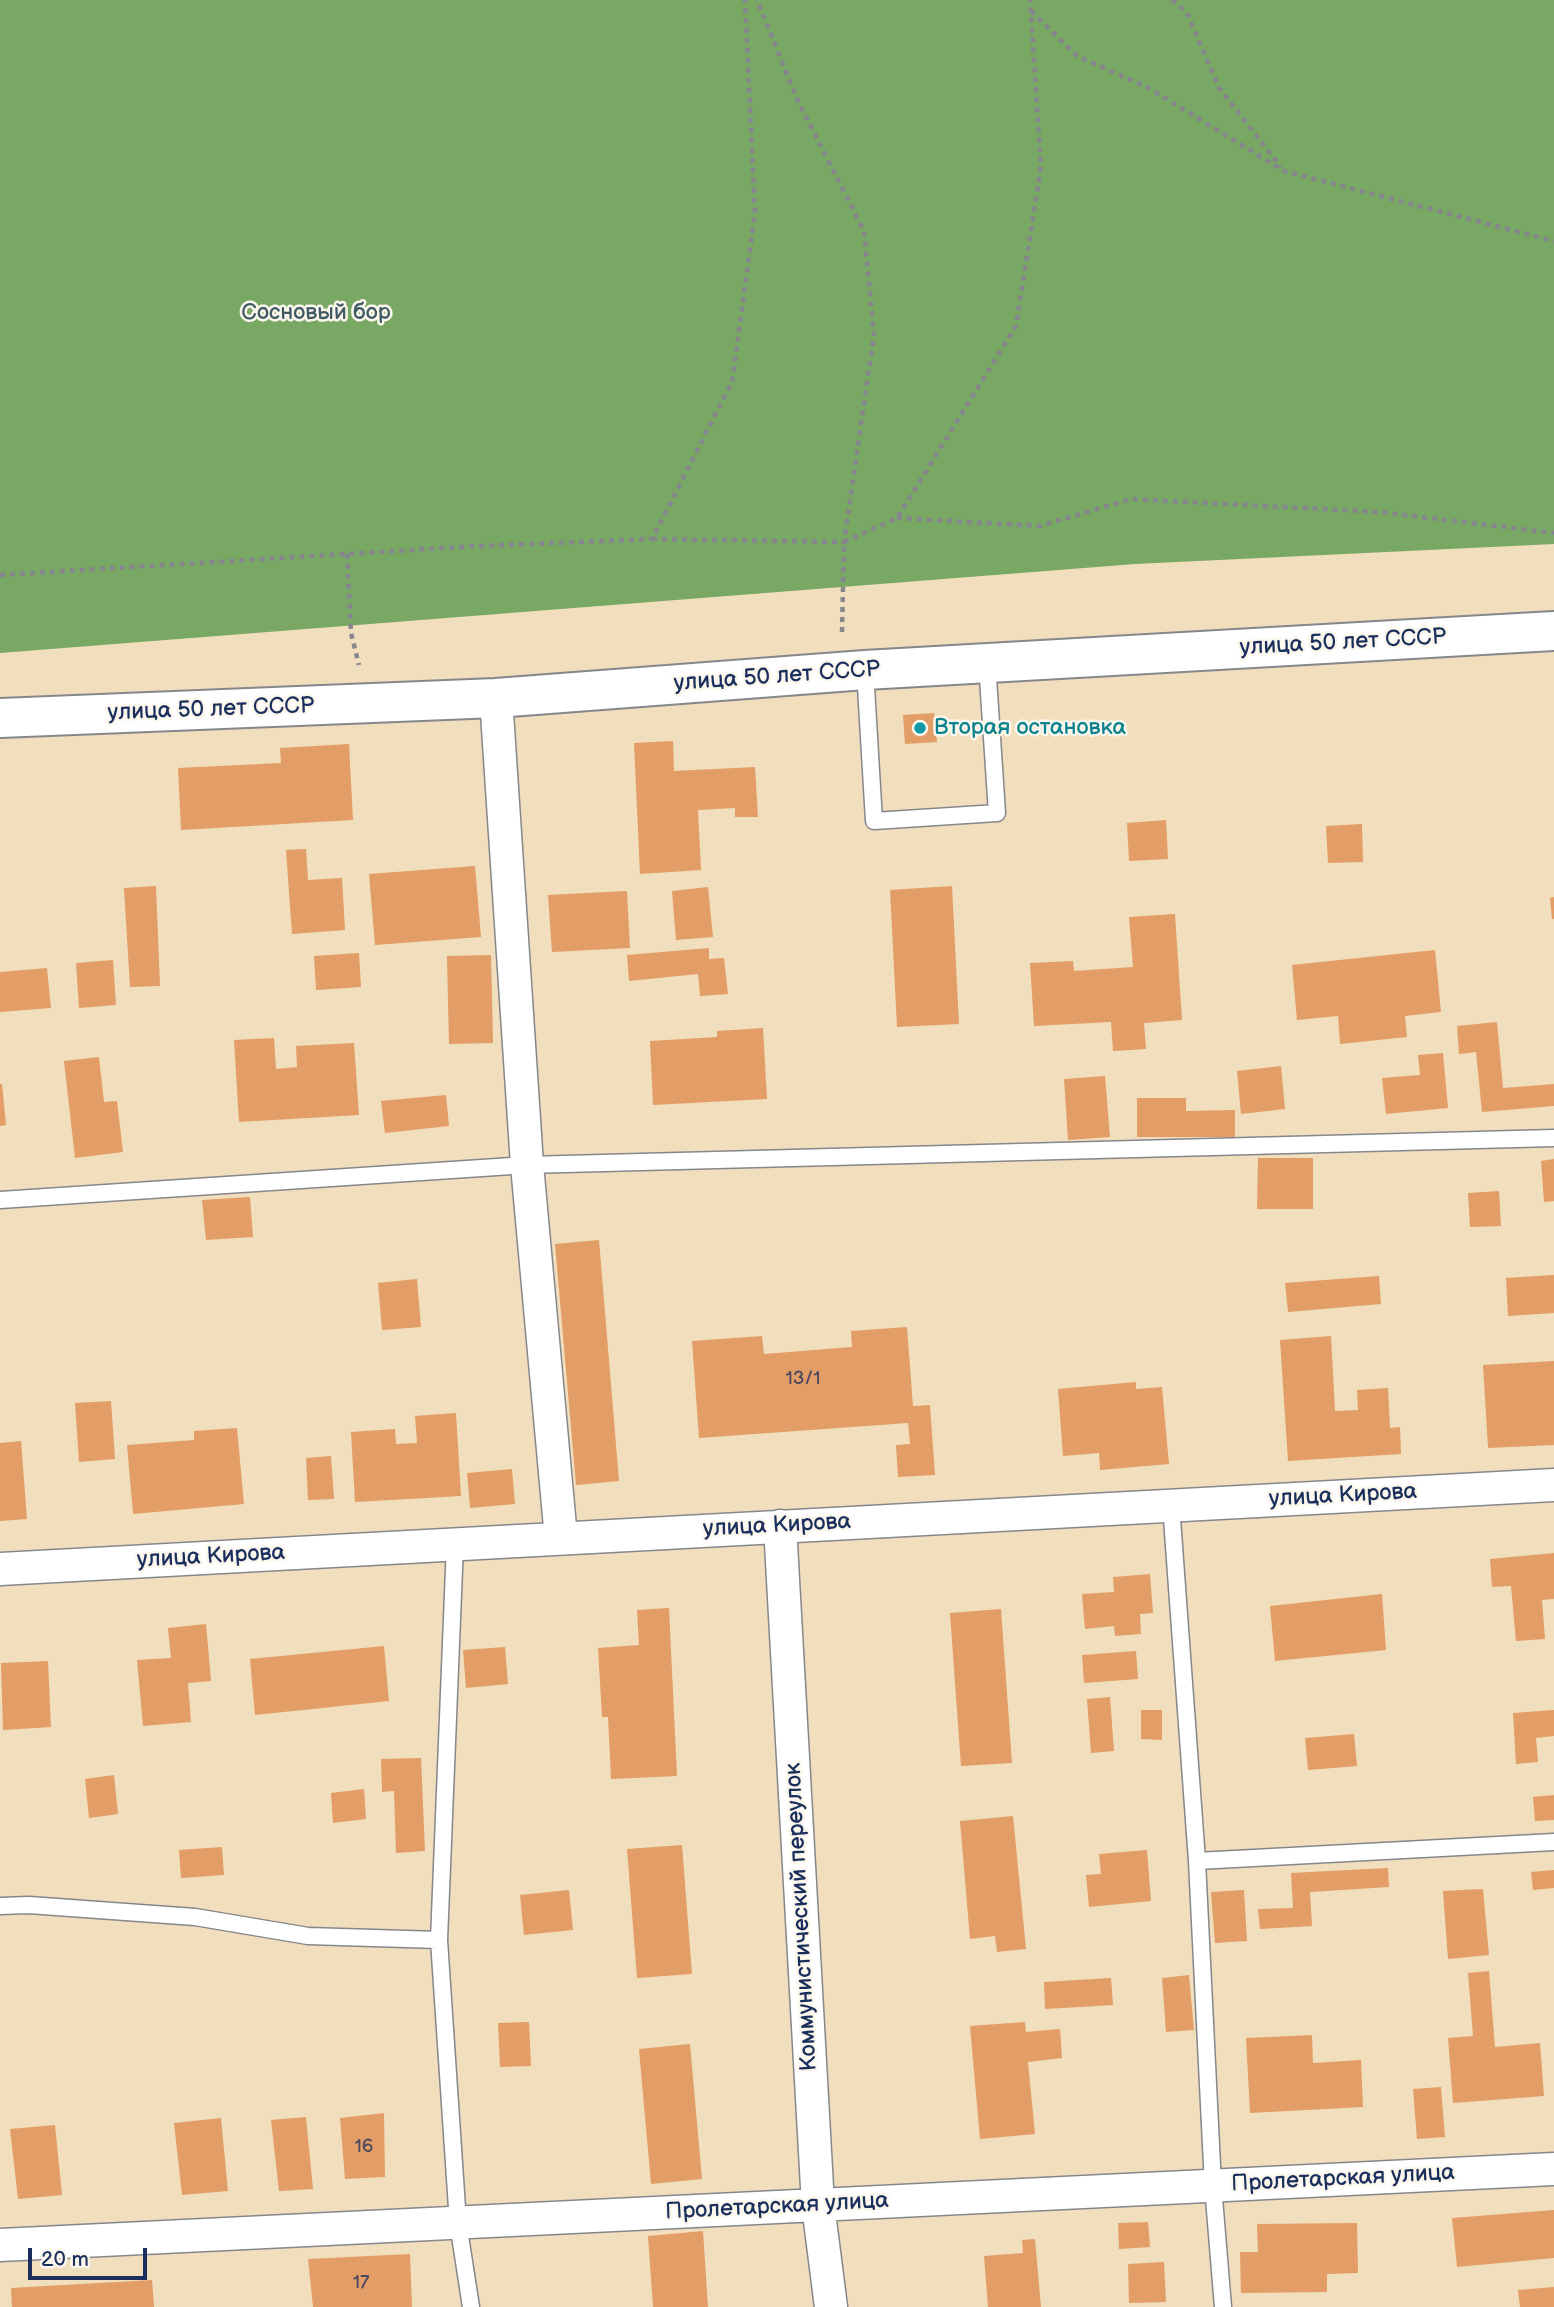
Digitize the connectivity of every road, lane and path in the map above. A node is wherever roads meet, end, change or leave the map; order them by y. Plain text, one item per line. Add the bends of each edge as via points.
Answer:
1 (745, 0) edge
2 (757, 0) edge
3 (1030, 0) edge
4 (1172, 0) edge
5 (1030, 11) junction
6 (1284, 171) junction
7 (1554, 241) edge
8 (897, 518) junction
9 (1554, 533) edge
10 (652, 539) junction
11 (844, 542) junction
12 (347, 554) junction
13 (0, 575) edge
14 (1554, 631) edge
15 (987, 663) junction
16 (853, 671) junction
17 (496, 698) junction
18 (371, 703) junction
19 (0, 718) edge
20 (1554, 1138) edge
21 (527, 1165) junction
22 (0, 1200) edge
23 (1554, 1485) edge
24 (1171, 1505) junction
25 (780, 1526) junction
26 (561, 1538) junction
27 (455, 1544) junction
28 (0, 1569) edge
29 (1554, 1842) edge
30 (1197, 1861) junction
31 (0, 1906) edge
32 (439, 1940) junction
33 (1554, 2169) edge
34 (1213, 2186) junction
35 (818, 2205) junction
36 (458, 2223) junction
37 (0, 2245) edge
38 (471, 2307) edge
39 (831, 2307) edge
40 (1223, 2307) edge

1 - 10 path via 755,213 732,382
2 - 11 path via 798,101 863,231 874,335
3 - 5 path
4 - 6 path via 1188,13 1219,88
5 - 6 path via 1077,57 1147,87
5 - 8 path via 1041,167 1016,327
6 - 7 path
8 - 9 path via 1040,526 1131,499 1379,512
8 - 11 path
10 - 11 path
10 - 12 path
11 - 16 path
12 - 13 path
12 - 18 path via 351,633
14 - 15 street, улица 50 лет СССР
15 - 16 street, улица 50 лет СССР
15 - 16 lane via 997,813 874,821
16 - 17 street, улица 50 лет СССР
17 - 18 street, улица 50 лет СССР
17 - 21 street
18 - 19 street, улица 50 лет СССР
20 - 21 lane
21 - 22 lane
21 - 26 street
23 - 24 street, улица Кирова
24 - 25 street, улица Кирова
24 - 30 lane
25 - 26 street, улица Кирова
25 - 35 street, Коммунистический переулок
26 - 27 street, улица Кирова
27 - 28 street, улица Кирова
27 - 32 lane
29 - 30 lane
30 - 34 lane
31 - 32 lane via 195,1917 308,1936
32 - 36 lane
33 - 34 street, Пролетарская улица
34 - 35 street, Пролетарская улица
34 - 40 lane
35 - 36 street, Пролетарская улица
35 - 39 street, Коммунистический переулок
36 - 37 street, Пролетарская улица
36 - 38 lane

